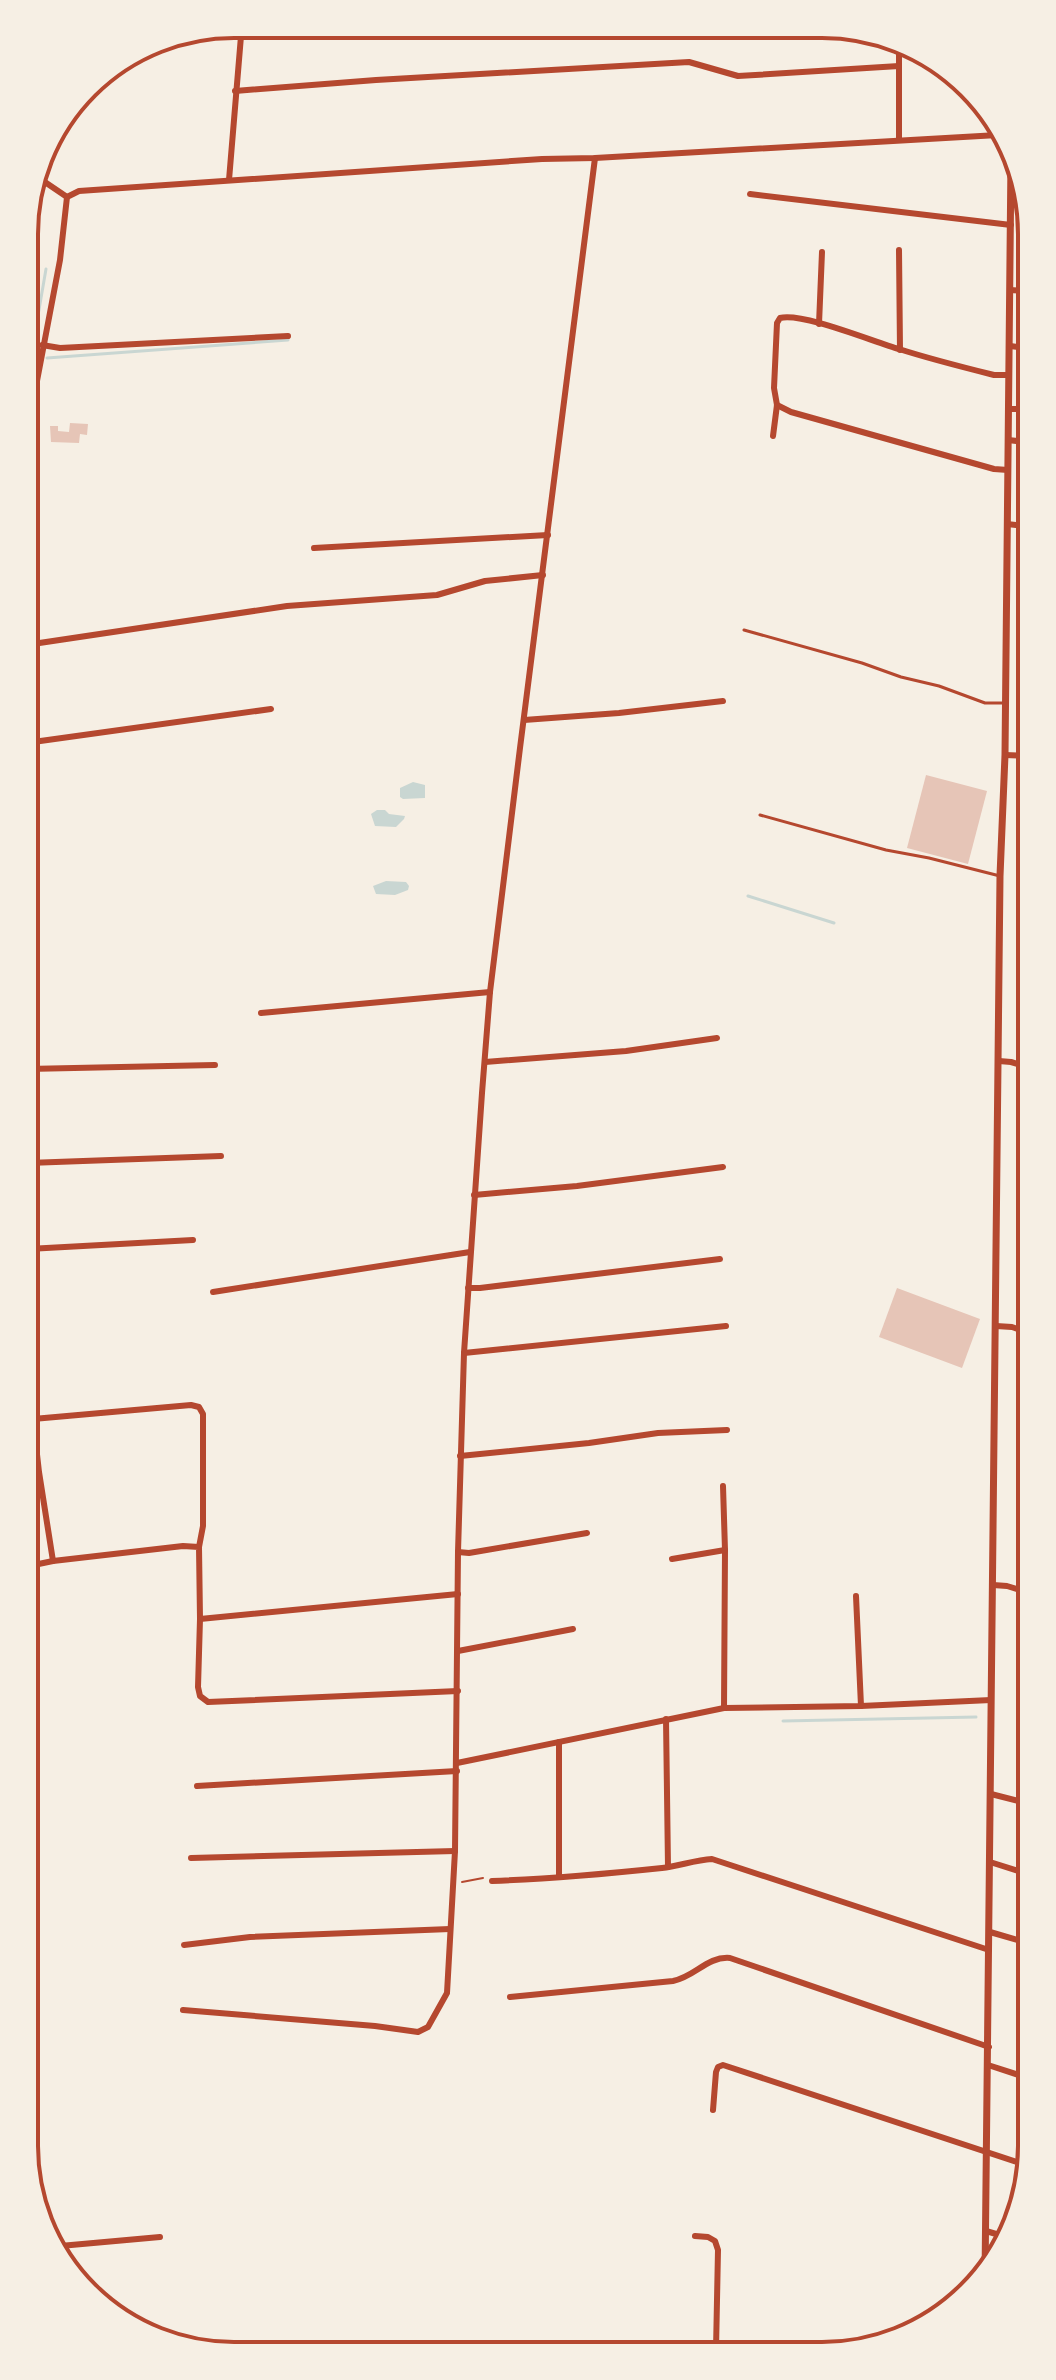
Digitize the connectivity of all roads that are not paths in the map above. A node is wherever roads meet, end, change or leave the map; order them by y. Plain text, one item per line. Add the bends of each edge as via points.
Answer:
1 (241, 38) edge
2 (899, 54) edge
3 (899, 66) junction
4 (235, 91) junction
5 (992, 135) edge
6 (899, 140) junction
7 (595, 158) junction
8 (229, 180) junction
9 (45, 182) edge
10 (1011, 183) edge
11 (750, 194) dead end
12 (1011, 194) joint
13 (67, 197) junction
14 (1011, 225) junction
15 (899, 250) dead end
16 (822, 252) dead end
17 (1010, 290) junction
18 (1018, 291) edge
19 (819, 324) junction
20 (288, 336) dead end
21 (42, 345) junction
22 (1010, 346) junction
23 (1018, 347) edge
24 (900, 350) junction
25 (38, 369) edge
26 (1009, 375) junction
27 (777, 405) junction
28 (1009, 409) junction
29 (1018, 409) edge
30 (773, 436) dead end
31 (1008, 440) junction
32 (1018, 441) edge
33 (1008, 470) junction
34 (1007, 524) junction
35 (1018, 525) edge
36 (548, 535) junction
37 (314, 548) dead end
38 (543, 575) junction
39 (744, 630) dead end
40 (38, 643) edge
41 (723, 701) dead end
42 (1005, 703) junction
43 (271, 709) dead end
44 (524, 720) junction
45 (38, 741) edge
46 (1005, 755) junction
47 (1018, 756) edge
48 (760, 815) dead end
49 (1000, 876) junction
50 (490, 992) junction
51 (261, 1013) dead end
52 (717, 1038) dead end
53 (999, 1061) junction
54 (485, 1062) junction
55 (1018, 1064) edge
56 (215, 1065) dead end
57 (38, 1069) edge
58 (221, 1156) dead end
59 (38, 1163) edge
60 (723, 1167) dead end
61 (474, 1195) junction
62 (193, 1240) dead end
63 (38, 1248) edge
64 (470, 1252) junction
65 (720, 1259) dead end
66 (468, 1288) junction
67 (213, 1292) dead end
68 (726, 1326) dead end
69 (996, 1326) junction
70 (1018, 1329) edge
71 (464, 1353) junction
72 (38, 1417) edge
73 (727, 1430) dead end
74 (460, 1456) junction
75 (38, 1465) edge
76 (723, 1486) dead end
77 (587, 1533) dead end
78 (199, 1547) junction
79 (725, 1550) junction
80 (458, 1552) junction
81 (672, 1559) dead end
82 (53, 1561) junction
83 (38, 1564) edge
84 (993, 1585) junction
85 (1018, 1589) edge
86 (458, 1594) junction
87 (856, 1596) dead end
88 (200, 1619) junction
89 (573, 1629) dead end
90 (458, 1651) junction
91 (458, 1691) junction
92 (991, 1700) junction
93 (861, 1706) junction
94 (724, 1708) junction
95 (666, 1719) junction
96 (559, 1742) junction
97 (457, 1763) junction
98 (457, 1771) junction
99 (197, 1786) dead end
100 (991, 1794) junction
101 (1018, 1801) edge
102 (455, 1851) junction
103 (191, 1858) dead end
104 (990, 1862) junction
105 (668, 1867) junction
106 (1018, 1871) edge
107 (559, 1877) junction
108 (492, 1881) road end
109 (450, 1929) junction
110 (990, 1932) junction
111 (1018, 1940) edge
112 (184, 1945) dead end
113 (989, 1950) junction
114 (510, 1997) dead end
115 (183, 2010) dead end
116 (989, 2047) junction
117 (988, 2065) junction
118 (1018, 2075) edge
119 (713, 2110) dead end
120 (986, 2151) junction
121 (1018, 2162) edge
122 (986, 2231) junction
123 (997, 2234) edge
124 (695, 2236) dead end
125 (160, 2237) dead end
126 (65, 2246) edge
127 (986, 2253) edge
128 (716, 2342) edge

1 - 4 street
2 - 3 street
3 - 4 street via 738,76 689,62
3 - 6 street
4 - 8 street
5 - 6 street
6 - 7 street
7 - 8 street
7 - 36 street
8 - 13 street via 79,191
9 - 13 street
10 - 12 street
11 - 14 street
12 - 14 street
13 - 21 street
14 - 17 street
15 - 24 street
16 - 19 street
17 - 18 street
17 - 22 street
19 - 24 street
19 - 27 street via 786,316 777,323
20 - 21 street
21 - 25 street
22 - 23 street
22 - 26 street
24 - 26 street
26 - 28 street
27 - 30 street
27 - 33 street
28 - 29 street
28 - 31 street
31 - 32 street
31 - 33 street
33 - 34 street
34 - 35 street
34 - 42 street
36 - 37 street
36 - 38 street
38 - 40 street via 485,581 437,595 287,606
38 - 44 street
39 - 42 lane via 985,703
41 - 44 street
42 - 46 street
43 - 45 street
44 - 50 street
46 - 47 street
46 - 49 street
48 - 49 lane
49 - 53 street
50 - 51 street
50 - 54 street
52 - 54 street
53 - 55 street
53 - 69 street
54 - 61 street
56 - 57 street
58 - 59 street
60 - 61 street
61 - 64 street
62 - 63 street
64 - 66 street
64 - 67 street
65 - 66 street
66 - 71 street
68 - 71 street
69 - 70 street
69 - 84 street
71 - 74 street
72 - 78 street via 199,1407
73 - 74 street
74 - 80 street
75 - 82 street
76 - 79 street
77 - 80 street
78 - 82 street
78 - 88 street
79 - 81 street
79 - 94 street
80 - 86 street
82 - 83 street
84 - 85 street
84 - 92 street
86 - 88 street
86 - 90 street
87 - 93 street
88 - 91 street via 198,1687 208,1702
89 - 90 street
90 - 91 street
91 - 97 street
92 - 93 street
92 - 100 street
93 - 94 street
94 - 95 street
95 - 96 street
95 - 105 street
96 - 97 street
96 - 107 street
97 - 98 street
98 - 99 street
98 - 102 street
100 - 101 street
100 - 104 street
102 - 103 street
102 - 109 street
104 - 106 street
104 - 110 street
105 - 107 street
105 - 113 street via 712,1859
107 - 108 street
109 - 112 street via 250,1937
109 - 115 street via 447,1993 428,2027 418,2032
110 - 111 street
110 - 113 street
113 - 116 street
114 - 116 street via 681,1980 721,1957
116 - 117 street
117 - 118 street
117 - 120 street
119 - 120 street via 721,2065
120 - 121 street
120 - 122 street
122 - 123 street
122 - 127 street
124 - 128 street via 715,2241 718,2250
125 - 126 street

